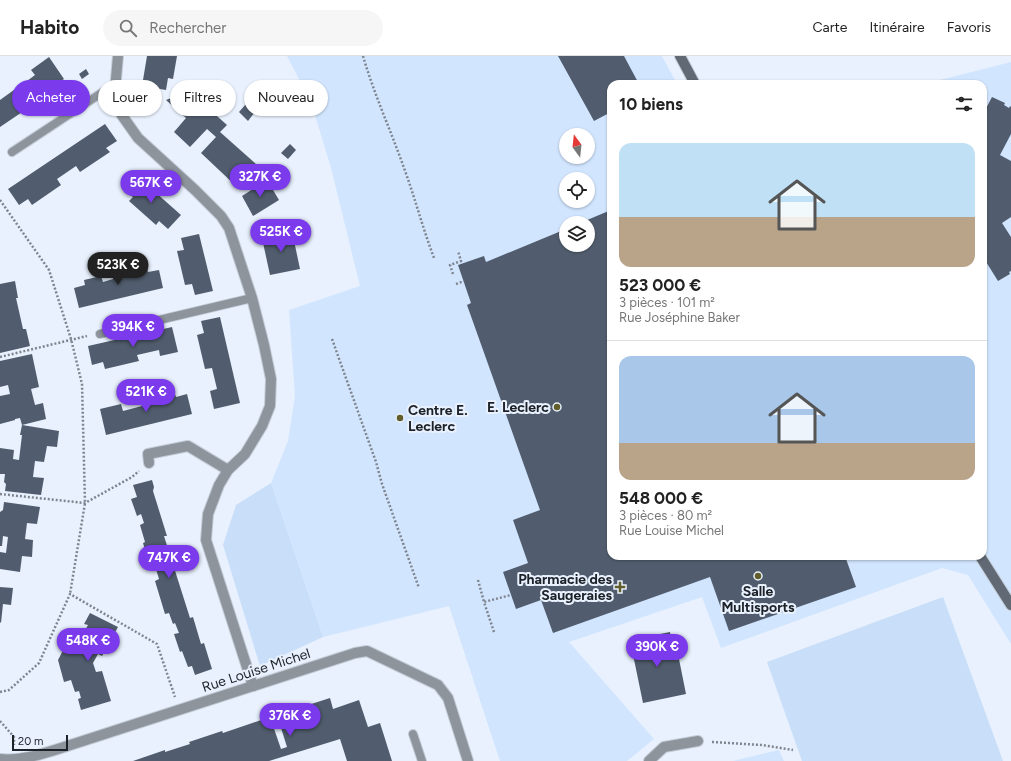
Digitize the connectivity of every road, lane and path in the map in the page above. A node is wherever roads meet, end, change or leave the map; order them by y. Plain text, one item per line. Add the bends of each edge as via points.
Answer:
1 (118, 56) edge
2 (363, 56) edge
3 (680, 56) edge
4 (116, 80) edge
5 (693, 80) edge
6 (98, 95) edge
7 (122, 116) edge
8 (12, 152) dead end
9 (0, 200) edge
10 (458, 251) dead end
11 (434, 258) dead end
12 (453, 274) dead end
13 (464, 281) dead end
14 (456, 284) dead end
15 (252, 298) junction
16 (100, 334) joint
17 (71, 339) junction
18 (332, 340) dead end
19 (0, 357) edge
20 (149, 463) joint
21 (228, 470) junction
22 (0, 494) edge
23 (85, 504) junction
24 (983, 560) edge
25 (478, 580) dead end
26 (419, 588) dead end
27 (70, 594) junction
28 (511, 594) dead end
29 (484, 602) junction
30 (1011, 605) edge
31 (494, 632) dead end
32 (253, 686) junction
33 (0, 692) edge
34 (179, 710) junction
35 (0, 721) edge
36 (413, 734) dead end
37 (698, 741) joint
38 (793, 750) dead end
39 (0, 759) edge
40 (15, 760) junction
41 (422, 761) edge
42 (468, 761) edge
43 (649, 761) edge

1 - 4 street
2 - 11 path
3 - 5 street
6 - 8 lane
7 - 15 street via 138,138 220,216 228,228
9 - 17 path via 49,270
10 - 12 path via 461,261 450,265
13 - 14 path
15 - 16 lane
15 - 21 street via 271,379 270,406 262,426 245,454
16 - 17 path
17 - 19 path
17 - 23 path via 82,384
18 - 26 path
20 - 21 street via 148,454 188,446
20 - 23 path via 132,477
21 - 32 street via 208,514 206,540
22 - 23 path
23 - 27 path
24 - 30 street
25 - 29 path
27 - 33 path via 39,663 9,690
27 - 34 path via 156,644
28 - 29 path
29 - 31 path
32 - 34 street, Rue Louise Michel
32 - 42 street, Rue Louise Michel via 367,651 438,685 448,698
34 - 40 street, Rue Louise Michel via 58,749
35 - 40 path via 14,737
36 - 41 lane
37 - 38 path via 762,745
37 - 43 street via 664,747
39 - 40 street, Rue Louise Michel

